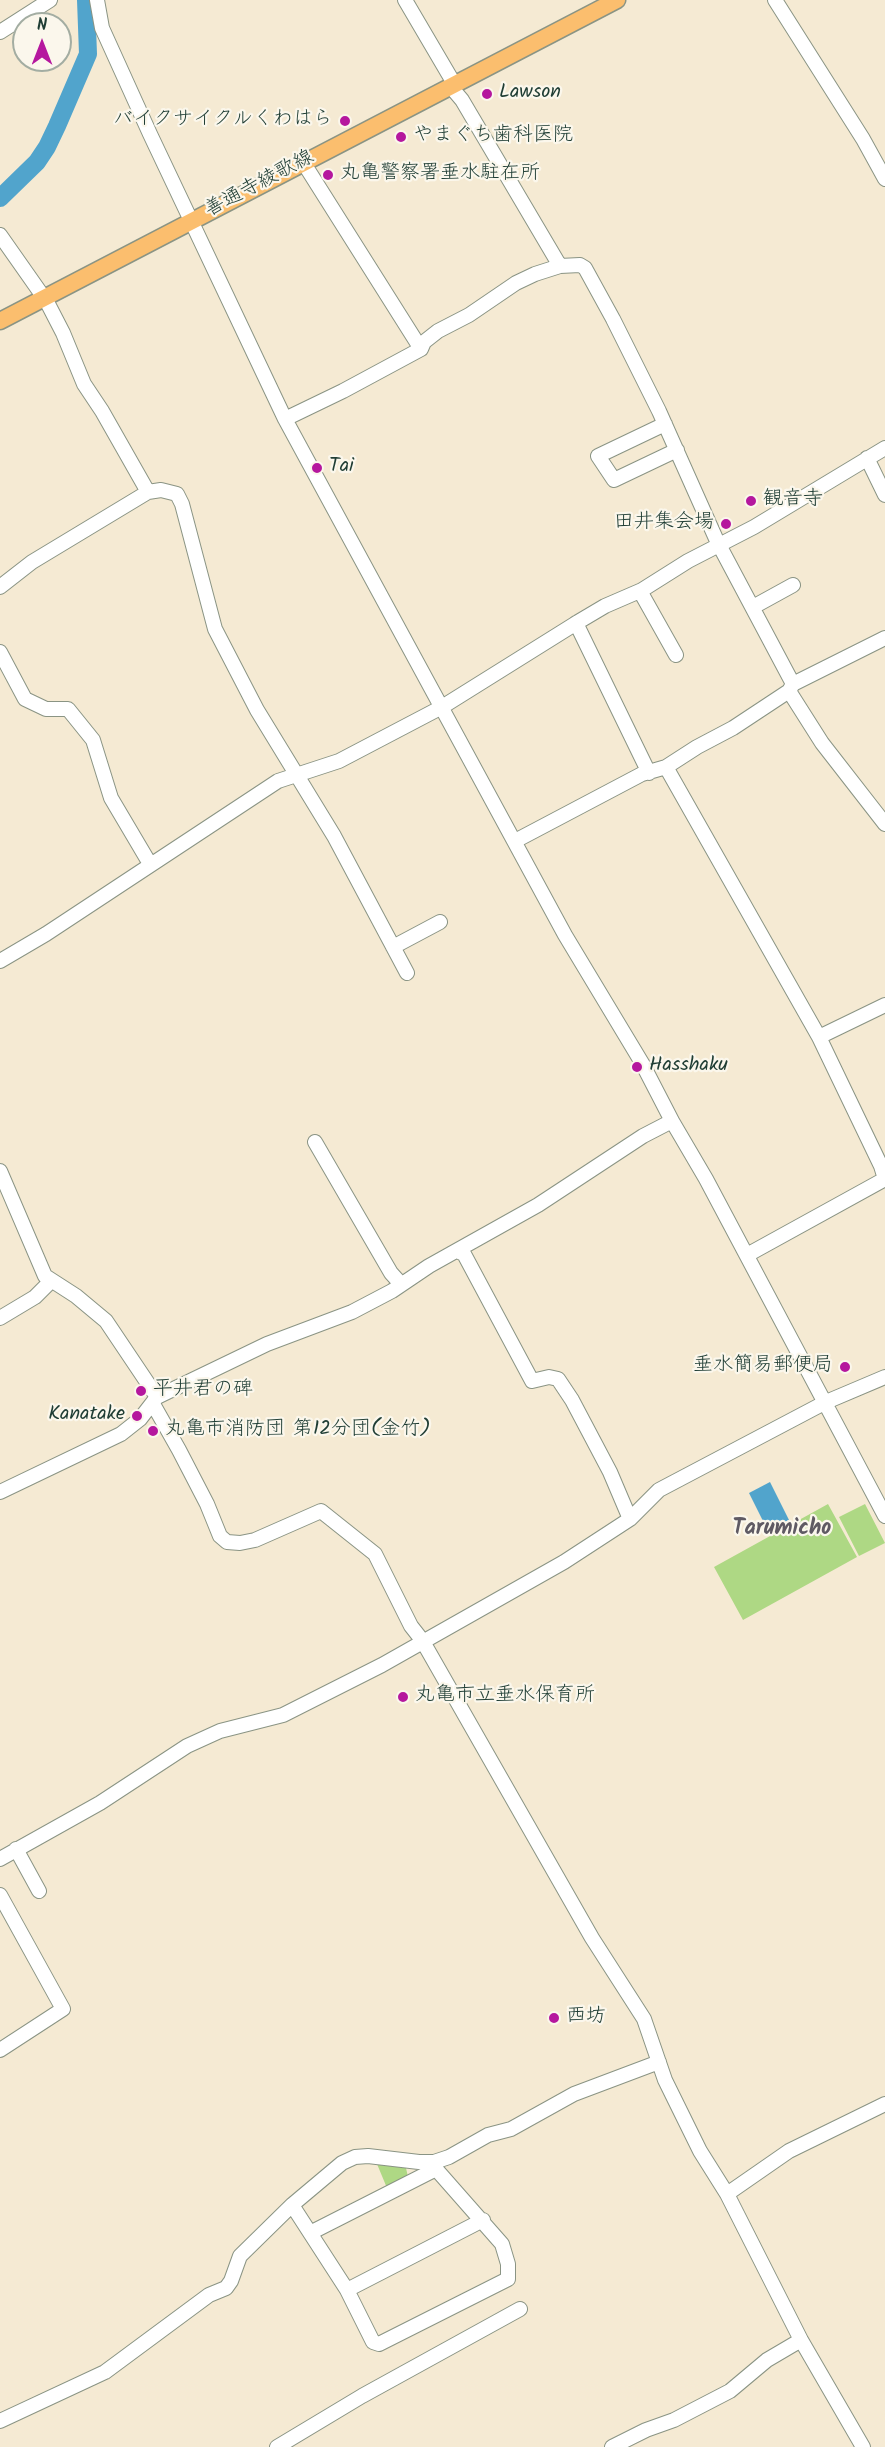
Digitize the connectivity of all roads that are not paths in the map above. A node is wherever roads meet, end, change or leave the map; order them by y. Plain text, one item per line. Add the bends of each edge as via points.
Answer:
1 (50, 0) edge
2 (97, 0) edge
3 (405, 0) edge
4 (617, 0) edge
5 (776, 0) edge
6 (0, 32) edge
7 (451, 87) junction
8 (303, 162) junction
9 (885, 179) edge
10 (191, 221) junction
11 (0, 235) edge
12 (560, 266) junction
13 (44, 298) junction
14 (0, 321) edge
15 (421, 349) junction
16 (285, 419) junction
17 (665, 424) junction
18 (885, 448) edge
19 (677, 450) junction
20 (867, 458) junction
21 (148, 492) junction
22 (885, 495) edge
23 (720, 545) junction
24 (793, 585) dead end
25 (0, 587) edge
26 (640, 591) junction
27 (753, 607) junction
28 (576, 623) junction
29 (885, 638) edge
30 (0, 652) edge
31 (675, 656) dead end
32 (791, 687) junction
33 (442, 707) junction
34 (666, 767) junction
35 (649, 773) junction
36 (297, 774) junction
37 (885, 824) edge
38 (515, 841) junction
39 (150, 864) junction
40 (440, 922) dead end
41 (393, 947) junction
42 (0, 961) edge
43 (407, 973) dead end
44 (885, 1005) edge
45 (819, 1037) junction
46 (672, 1121) junction
47 (315, 1142) dead end
48 (0, 1170) edge
49 (457, 1251) junction
50 (747, 1256) junction
51 (51, 1281) junction
52 (401, 1284) junction
53 (0, 1318) edge
54 (885, 1377) edge
55 (155, 1401) junction
56 (826, 1402) junction
57 (0, 1492) edge
58 (885, 1516) edge
59 (630, 1520) junction
60 (422, 1640) junction
61 (16, 1849) junction
62 (0, 1859) edge
63 (39, 1892) dead end
64 (0, 1895) edge
65 (0, 2050) edge
66 (659, 2062) junction
67 (885, 2104) edge
68 (435, 2165) junction
69 (726, 2194) junction
70 (292, 2205) junction
71 (483, 2220) junction
72 (312, 2232) junction
73 (347, 2290) junction
74 (520, 2309) dead end
75 (801, 2340) junction
76 (0, 2421) edge
77 (277, 2447) edge
78 (612, 2447) edge
79 (863, 2447) edge

1 - 6 street
2 - 10 street via 102,28
3 - 7 street via 452,80
4 - 7 main road, 善通寺綾歌線
5 - 9 street
7 - 8 main road, 善通寺綾歌線
7 - 12 street
8 - 10 main road, 善通寺綾歌線
8 - 15 street
10 - 13 main road, 善通寺綾歌線
10 - 16 street
11 - 13 street
12 - 15 street via 516,283 438,332
12 - 17 street via 585,268
13 - 14 main road, 善通寺綾歌線
13 - 21 street via 84,384
15 - 16 street
16 - 33 street
17 - 19 street
17 - 19 street via 598,456 614,480
18 - 20 street
19 - 23 street
20 - 22 street
20 - 23 street
21 - 25 street via 32,562
21 - 36 street via 172,492 180,499 214,629 256,710
23 - 26 street
23 - 27 street
24 - 27 street
26 - 28 street
26 - 31 street
27 - 32 street
28 - 33 street
28 - 35 street
29 - 32 street
30 - 39 street via 25,699 46,709 68,709 93,740 111,798
32 - 34 street via 733,728
32 - 37 street via 822,743
33 - 36 street via 339,761
33 - 38 street
34 - 35 street
34 - 45 street
35 - 38 street
36 - 39 street via 278,781
36 - 41 street
38 - 46 street
39 - 42 street
40 - 41 street
41 - 43 street
44 - 45 street
45 - 50 street via 885,1179
46 - 49 street
46 - 50 street
47 - 52 street
48 - 51 street via 45,1276
49 - 52 street
49 - 59 street via 464,1254 532,1381 558,1379 572,1400
50 - 56 street
51 - 53 street via 36,1298
51 - 55 street via 106,1321
52 - 55 street via 352,1312 267,1344
54 - 56 street
55 - 57 street via 121,1434
55 - 60 street via 220,1536 227,1542 240,1543 321,1511 375,1554
56 - 58 street
56 - 59 street via 659,1490
59 - 60 street via 564,1562
60 - 61 street via 382,1665 283,1714 220,1731 187,1746 100,1803
60 - 66 street via 592,1938 644,2019
61 - 62 street
61 - 63 street
64 - 65 street via 63,2009
66 - 68 street via 574,2094
66 - 69 street via 700,2151
67 - 69 street via 789,2151
68 - 70 street via 355,2157 342,2163
68 - 71 street
68 - 72 street
69 - 75 street
70 - 72 street
70 - 76 street via 240,2256 226,2288 209,2295 105,2372
71 - 73 street
71 - 73 street via 502,2244 508,2279 379,2344 373,2342
72 - 73 street
74 - 77 street
75 - 78 street via 766,2360 730,2391
75 - 79 street

